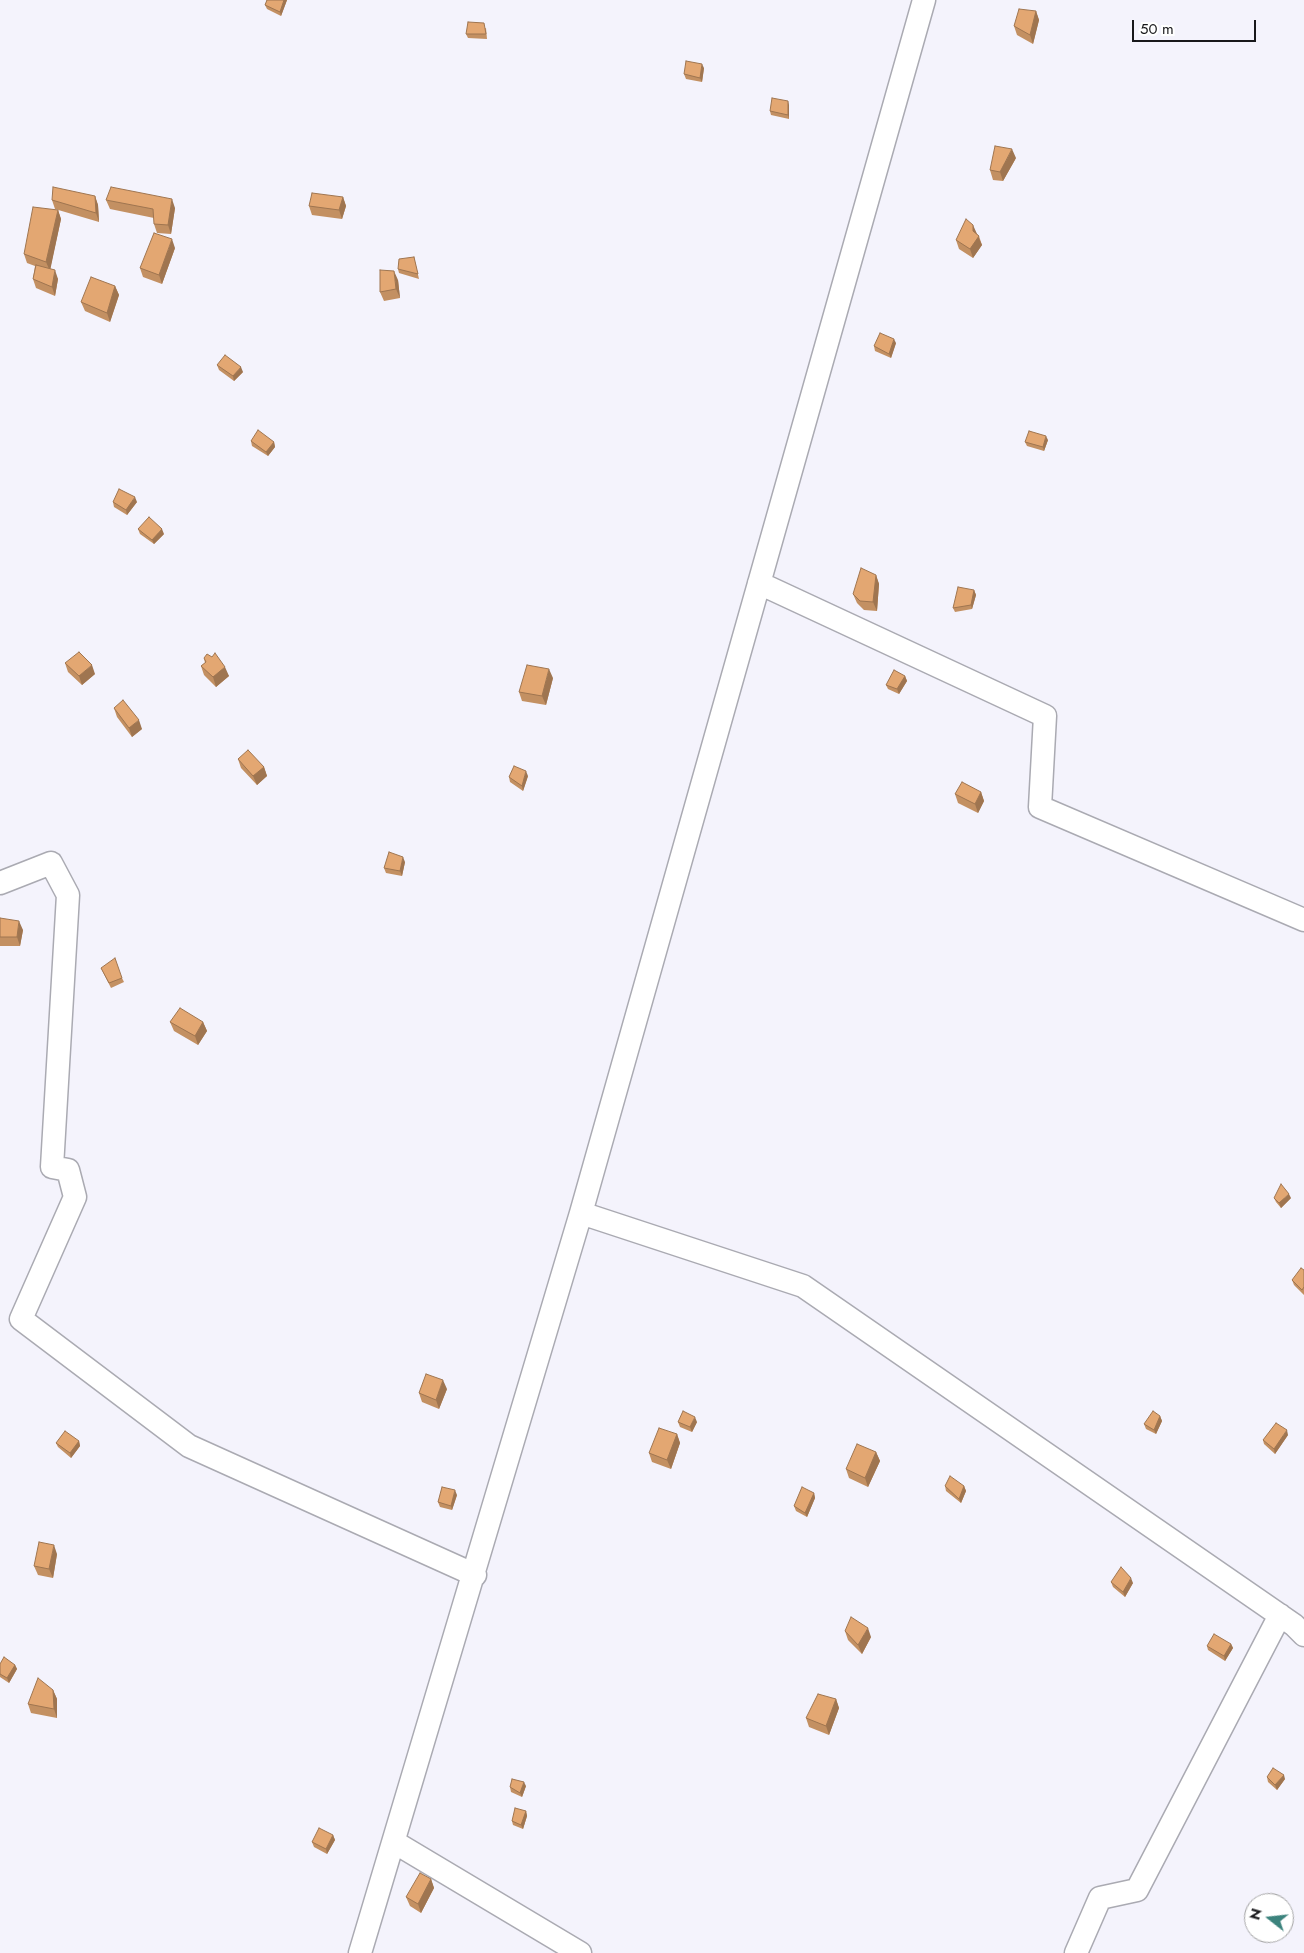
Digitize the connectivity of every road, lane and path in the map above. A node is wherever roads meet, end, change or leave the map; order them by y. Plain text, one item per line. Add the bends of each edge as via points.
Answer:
1 (924, 0) edge
2 (759, 583) junction
3 (0, 883) edge
4 (1304, 920) edge
5 (581, 1213) junction
6 (475, 1575) junction
7 (1295, 1622) edge
8 (394, 1842) junction
9 (360, 1953) edge
10 (580, 1953) edge
11 (1076, 1953) edge

1 - 2 street
2 - 4 street via 1045,716 1040,807
2 - 5 street
3 - 6 street via 51,863 68,895 52,1167 68,1170 75,1197 21,1319 189,1446
5 - 6 street
5 - 7 street via 803,1286
6 - 8 street
7 - 11 street via 1137,1890 1100,1898
8 - 9 street
8 - 10 street

